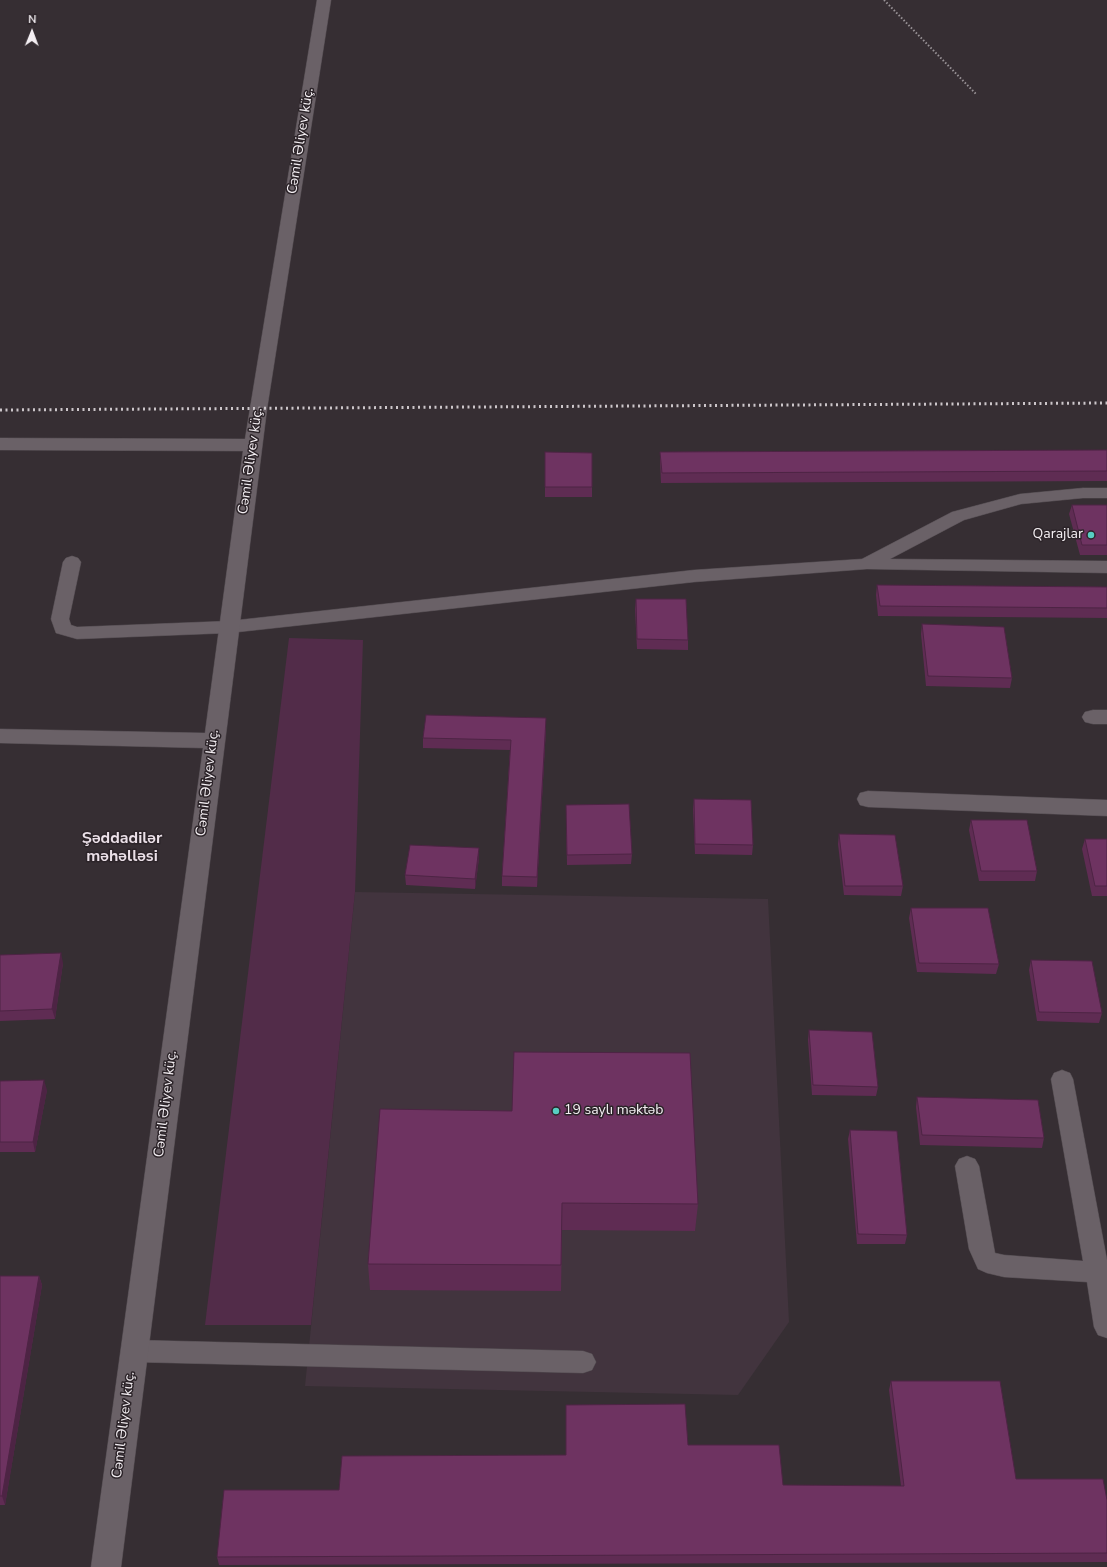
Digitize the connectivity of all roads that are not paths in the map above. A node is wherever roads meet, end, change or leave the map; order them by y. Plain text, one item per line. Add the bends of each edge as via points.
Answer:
1 (324, 0) edge
2 (0, 444) edge
3 (253, 445) junction
4 (1107, 493) edge
5 (72, 562) dead end
6 (866, 564) junction
7 (1107, 567) edge
8 (229, 627) junction
9 (0, 736) edge
10 (213, 741) junction
11 (868, 799) dead end
12 (1107, 808) edge
13 (1062, 1079) dead end
14 (967, 1166) dead end
15 (1102, 1273) edge
16 (1107, 1327) edge
17 (134, 1351) junction
18 (582, 1362) dead end
19 (106, 1567) edge

1 - 3 street, Cəmil Əliyev küç.
2 - 3 street
3 - 8 street, Cəmil Əliyev küç.
4 - 6 lane via 1020,499 958,516
5 - 8 lane via 60,619 63,629 77,633
6 - 7 lane
6 - 8 lane via 694,576
8 - 10 street, Cəmil Əliyev küç.
9 - 10 street
10 - 17 street, Cəmil Əliyev küç.
11 - 12 street
13 - 15 lane
14 - 15 lane via 981,1249 988,1262 1004,1266
15 - 16 lane
17 - 18 lane
17 - 19 street, Cəmil Əliyev küç.

